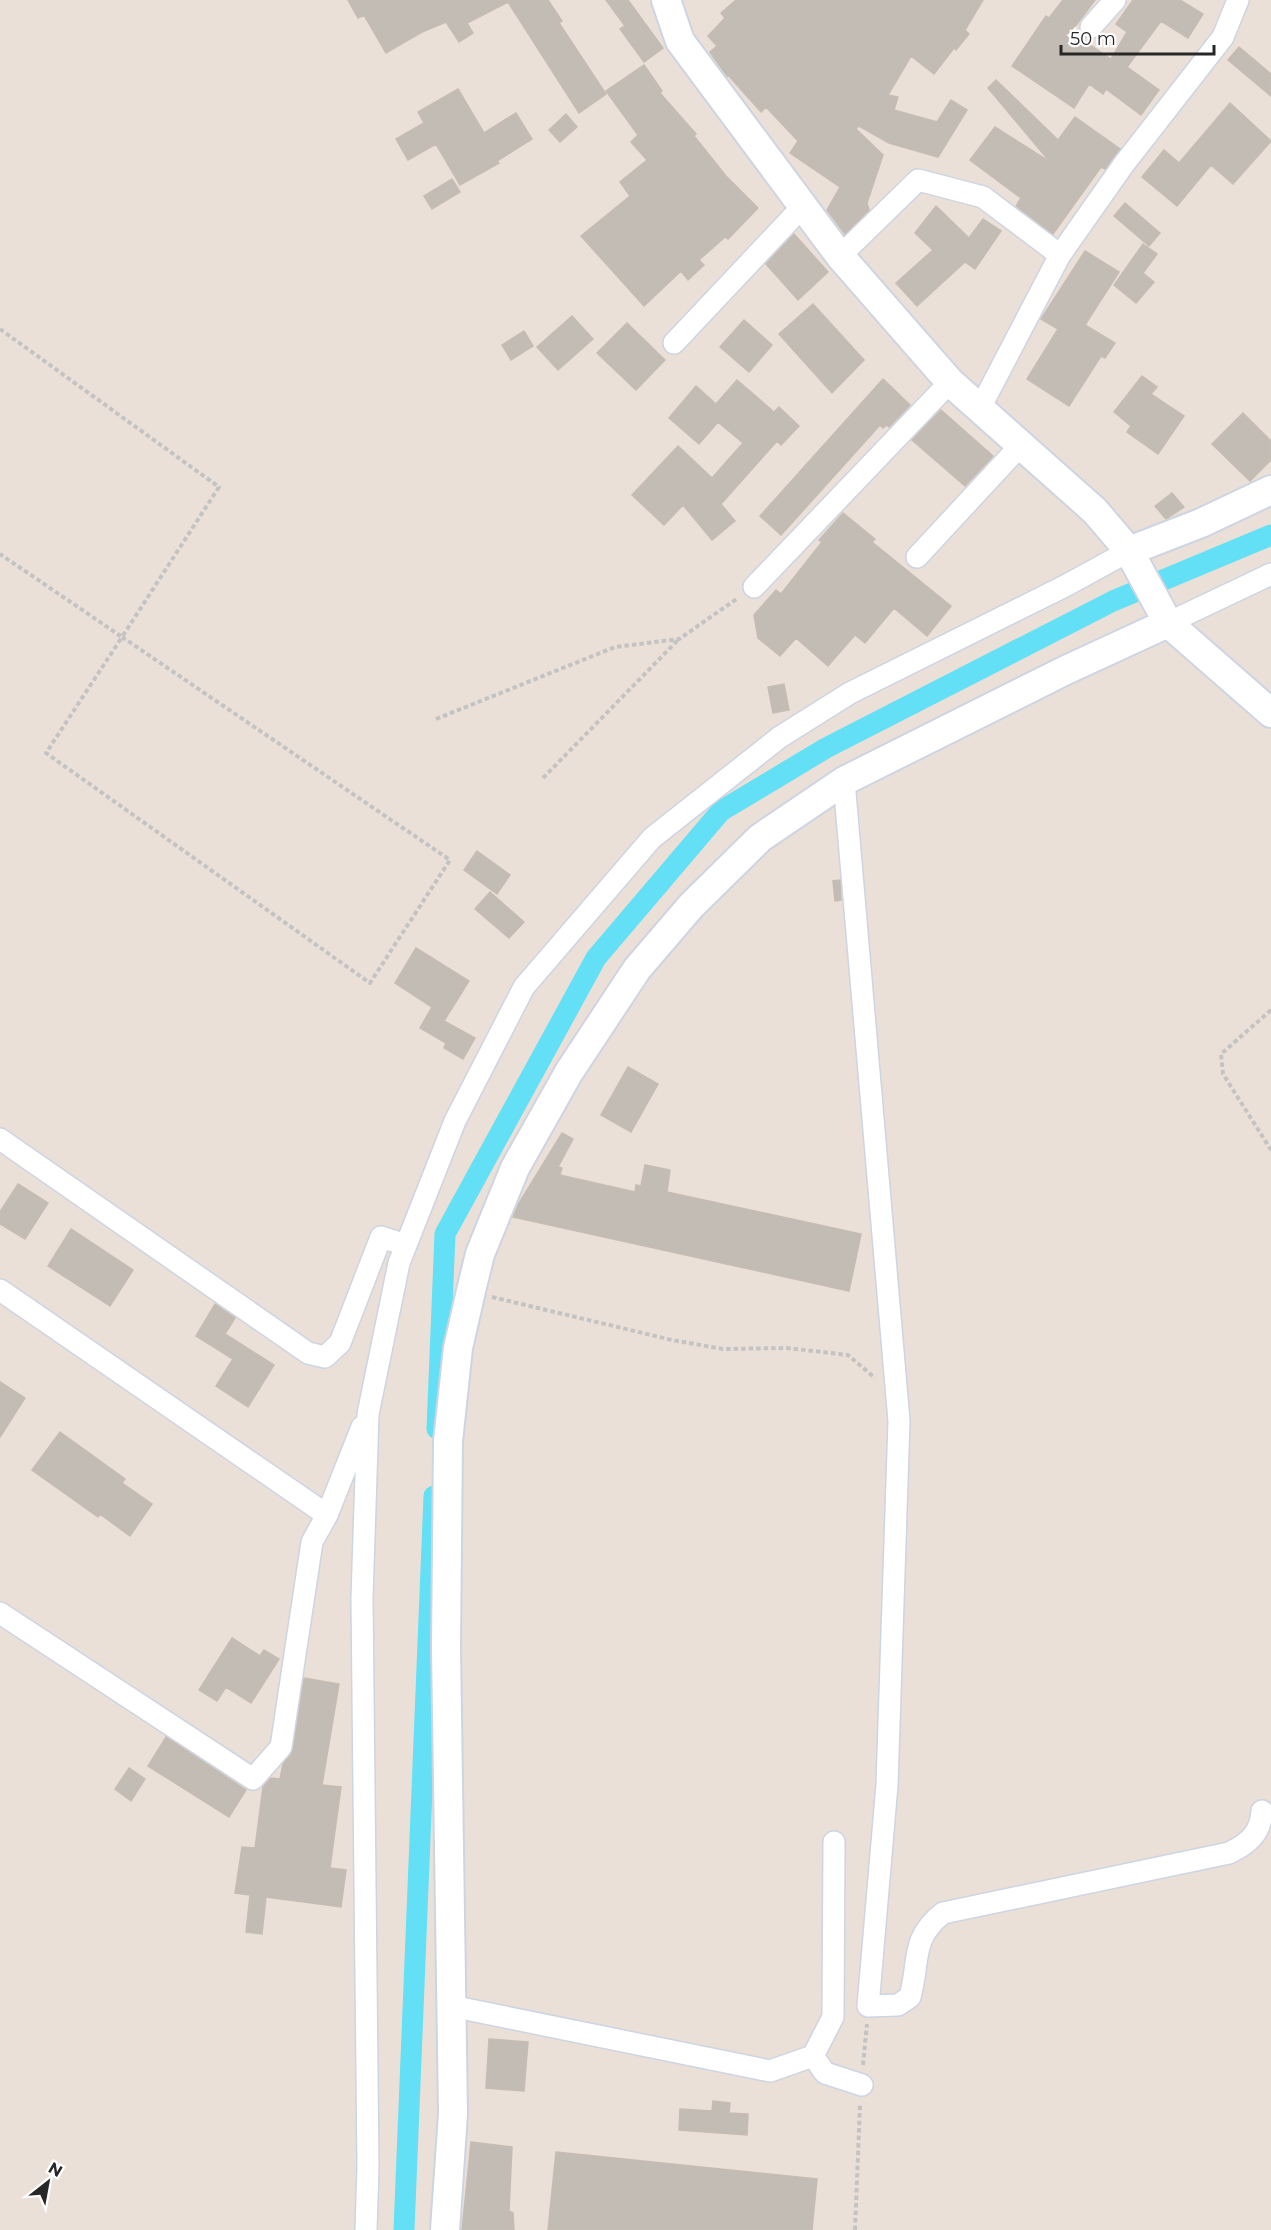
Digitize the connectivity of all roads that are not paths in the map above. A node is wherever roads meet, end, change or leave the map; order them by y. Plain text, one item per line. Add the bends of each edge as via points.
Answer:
1 (666, 0) edge
2 (1115, 0) edge
3 (1238, 0) edge
4 (1091, 27) dead end
5 (803, 207) junction
6 (1060, 255) junction
7 (840, 256) junction
8 (674, 343) dead end
9 (950, 382) junction
10 (979, 410) junction
11 (1020, 446) junction
12 (1271, 490) edge
13 (917, 557) dead end
14 (1133, 557) junction
15 (1271, 574) edge
16 (754, 588) road end
17 (1168, 623) junction
18 (1271, 713) edge
19 (844, 781) junction
20 (0, 1139) edge
21 (406, 1245) junction
22 (0, 1290) edge
23 (368, 1414) junction
24 (327, 1515) junction
25 (0, 1614) edge
26 (1262, 1811) dead end
27 (834, 1842) dead end
28 (451, 2006) junction
29 (813, 2056) junction
30 (862, 2085) road end
31 (366, 2230) edge
32 (445, 2230) edge

1 - 5 street via 681,41
2 - 4 street
3 - 6 street via 1223,37 1124,164
5 - 7 street
5 - 8 street
6 - 7 street via 983,197 918,180
6 - 10 street
7 - 9 street
9 - 10 street
9 - 16 street
10 - 11 street
11 - 13 street
11 - 14 street via 1095,511
12 - 14 street
14 - 17 street
14 - 21 street via 1065,586 850,693 780,737 652,838 524,987 455,1121
15 - 17 street
17 - 18 street
17 - 19 street
19 - 26 street via 898,1421 887,1785 868,2006 898,2005 910,1997 920,1940 928,1925 943,1913 1229,1853 1245,1846 1261,1826
19 - 28 street via 760,838 691,906 637,969 569,1072 515,1168 480,1254 458,1348 448,1441
20 - 21 street via 308,1353 325,1357 340,1343 381,1237
21 - 23 street
22 - 24 street
23 - 24 street
23 - 31 street via 362,1598 369,2167
24 - 25 street via 312,1542 281,1747 253,1779
27 - 29 street via 833,2018
28 - 29 street via 770,2071
28 - 32 street via 453,2114
29 - 30 street via 825,2073

